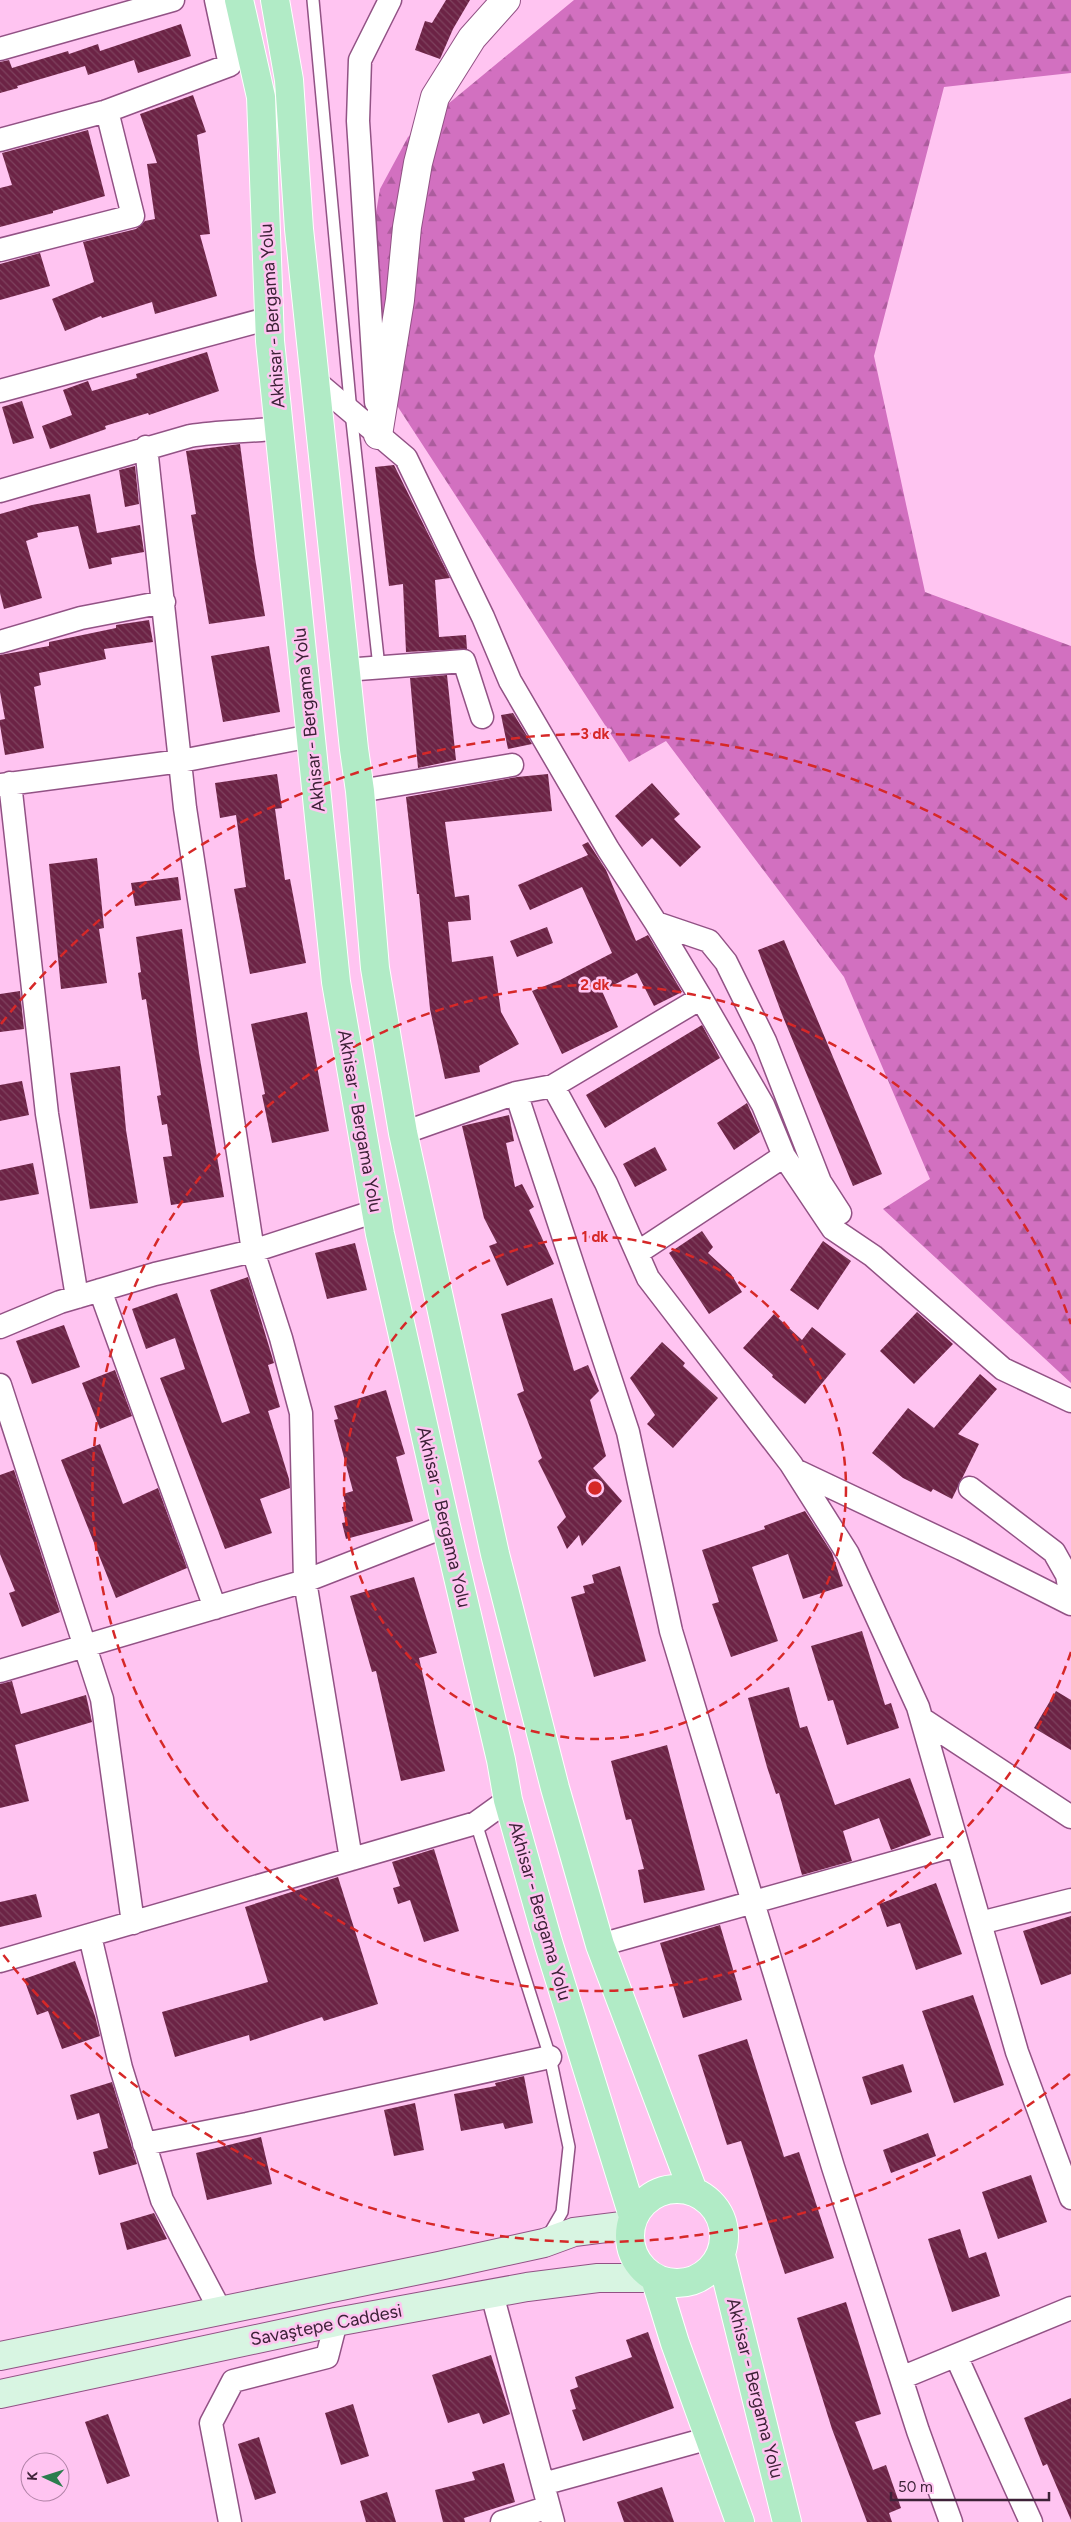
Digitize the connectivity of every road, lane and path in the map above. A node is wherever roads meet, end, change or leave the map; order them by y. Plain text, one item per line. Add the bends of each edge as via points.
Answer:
1 (173, 0) edge
2 (216, 0) edge
3 (239, 0) edge
4 (275, 0) edge
5 (313, 0) edge
6 (390, 0) edge
7 (506, 0) edge
8 (0, 49) edge
9 (107, 112) junction
10 (0, 140) edge
11 (0, 250) edge
12 (270, 318) junction
13 (315, 381) junction
14 (0, 391) edge
15 (351, 412) junction
16 (279, 428) junction
17 (378, 435) junction
18 (146, 447) junction
19 (0, 491) edge
20 (164, 602) junction
21 (0, 642) edge
22 (379, 667) junction
23 (345, 670) junction
24 (482, 717) dead end
25 (311, 736) junction
26 (181, 761) junction
27 (512, 765) dead end
28 (5, 784) edge
29 (360, 791) junction
30 (656, 923) junction
31 (701, 998) junction
32 (553, 1086) junction
33 (516, 1093) junction
34 (404, 1133) junction
35 (784, 1156) junction
36 (376, 1211) junction
37 (252, 1251) junction
38 (637, 1252) junction
39 (873, 1256) junction
40 (100, 1290) junction
41 (77, 1297) junction
42 (0, 1327) edge
43 (0, 1385) edge
44 (1071, 1401) edge
45 (795, 1470) junction
46 (970, 1488) dead end
47 (446, 1526) junction
48 (305, 1581) junction
49 (1071, 1598) edge
50 (1071, 1604) edge
51 (215, 1608) junction
52 (86, 1646) junction
53 (0, 1672) edge
54 (922, 1719) junction
55 (508, 1800) junction
56 (1071, 1817) edge
57 (476, 1823) junction
58 (957, 1845) junction
59 (351, 1859) junction
60 (1071, 1900) edge
61 (754, 1903) junction
62 (133, 1923) junction
63 (980, 1923) junction
64 (90, 1936) junction
65 (600, 1945) junction
66 (0, 1961) edge
67 (550, 2057) junction
68 (144, 2144) junction
69 (693, 2191) junction
70 (1071, 2198) edge
71 (632, 2220) junction
72 (544, 2242) junction
73 (721, 2255) junction
74 (655, 2278) junction
75 (492, 2294) junction
76 (1071, 2308) edge
77 (220, 2310) junction
78 (336, 2322) junction
79 (0, 2356) edge
80 (956, 2356) junction
81 (901, 2378) junction
82 (0, 2394) edge
83 (710, 2438) junction
84 (543, 2484) junction
85 (551, 2514) edge
86 (230, 2522) edge
87 (502, 2522) edge
88 (740, 2522) edge
89 (787, 2522) edge
90 (951, 2522) edge
91 (1031, 2522) edge

1 - 8 street
2 - 9 street via 230,64
3 - 12 main road, Akhisar - Bergama Yolu via 261,98
4 - 13 main road, Akhisar - Bergama Yolu via 289,80 299,229
5 - 15 lane
6 - 17 street via 360,60 358,121
7 - 17 street via 472,38 435,97 418,163 407,227 400,300
9 - 10 street
9 - 11 street via 133,216
12 - 14 street
12 - 16 main road, Akhisar - Bergama Yolu
13 - 15 street
13 - 23 main road, Akhisar - Bergama Yolu
15 - 17 street
15 - 22 lane
16 - 18 street via 251,432 220,430
16 - 25 main road, Akhisar - Bergama Yolu
17 - 30 street via 406,458 483,616 510,681 608,849
18 - 19 street
18 - 20 street
20 - 21 street via 81,618
20 - 26 street
22 - 23 street
22 - 24 street via 464,661
23 - 29 main road, Akhisar - Bergama Yolu
25 - 26 street
25 - 36 main road, Akhisar - Bergama Yolu via 336,982
26 - 28 street
26 - 37 street via 185,808
27 - 29 street
28 - 41 street via 47,1114
29 - 34 main road, Akhisar - Bergama Yolu via 375,968
30 - 31 street
30 - 39 street via 709,941 726,962 777,1068 820,1182
31 - 32 street
31 - 35 street via 763,1105
32 - 33 street
32 - 38 street via 606,1183
33 - 34 street
33 - 61 street via 628,1432 671,1631
34 - 65 main road, Akhisar - Bergama Yolu via 495,1554 555,1788
35 - 38 street
35 - 39 street via 833,1229
36 - 37 street
36 - 47 main road, Akhisar - Bergama Yolu
37 - 40 street
37 - 48 street via 281,1338 301,1413
38 - 45 street via 648,1278
39 - 44 street via 1003,1369
40 - 41 street
40 - 51 street
41 - 42 street
43 - 52 street
45 - 50 street via 962,1548
45 - 54 street via 848,1554
46 - 49 street via 1054,1552 1067,1575
47 - 48 street
47 - 55 main road, Akhisar - Bergama Yolu
48 - 51 street
48 - 59 street
51 - 52 street
52 - 53 street
52 - 62 street via 102,1699
54 - 56 street
54 - 58 street
55 - 57 street
55 - 71 main road, Akhisar - Bergama Yolu
57 - 59 street
57 - 67 lane
58 - 61 street
58 - 63 street
59 - 62 street
60 - 63 street
61 - 65 street
61 - 81 street
62 - 64 street
63 - 70 street via 1017,2052
64 - 66 street
64 - 68 street via 121,2068
65 - 69 main road, Akhisar - Bergama Yolu
67 - 68 street
67 - 72 lane via 569,2147 562,2212
68 - 77 street via 162,2200
69 - 71 main road via 679,2188 652,2195 641,2204
69 - 73 main road, Akhisar - Bergama Yolu via 706,2198 720,2217 724,2239
71 - 72 main road, Savaştepe Caddesi
71 - 74 main road, Akhisar - Bergama Yolu via 629,2241 634,2256 642,2269
72 - 77 main road, Savaştepe Caddesi
73 - 74 main road via 700,2278 670,2283
73 - 89 main road, Akhisar - Bergama Yolu
74 - 75 main road, Savaştepe Caddesi via 598,2278
74 - 83 main road, Akhisar - Bergama Yolu
75 - 78 main road, Savaştepe Caddesi
75 - 84 street
76 - 80 street
77 - 79 main road, Savaştepe Caddesi
78 - 82 main road, Savaştepe Caddesi
78 - 86 street via 327,2357 233,2380 211,2423
80 - 81 street
80 - 91 street
81 - 90 street
83 - 84 street
83 - 88 main road, Akhisar - Bergama Yolu
84 - 85 street
85 - 87 street

